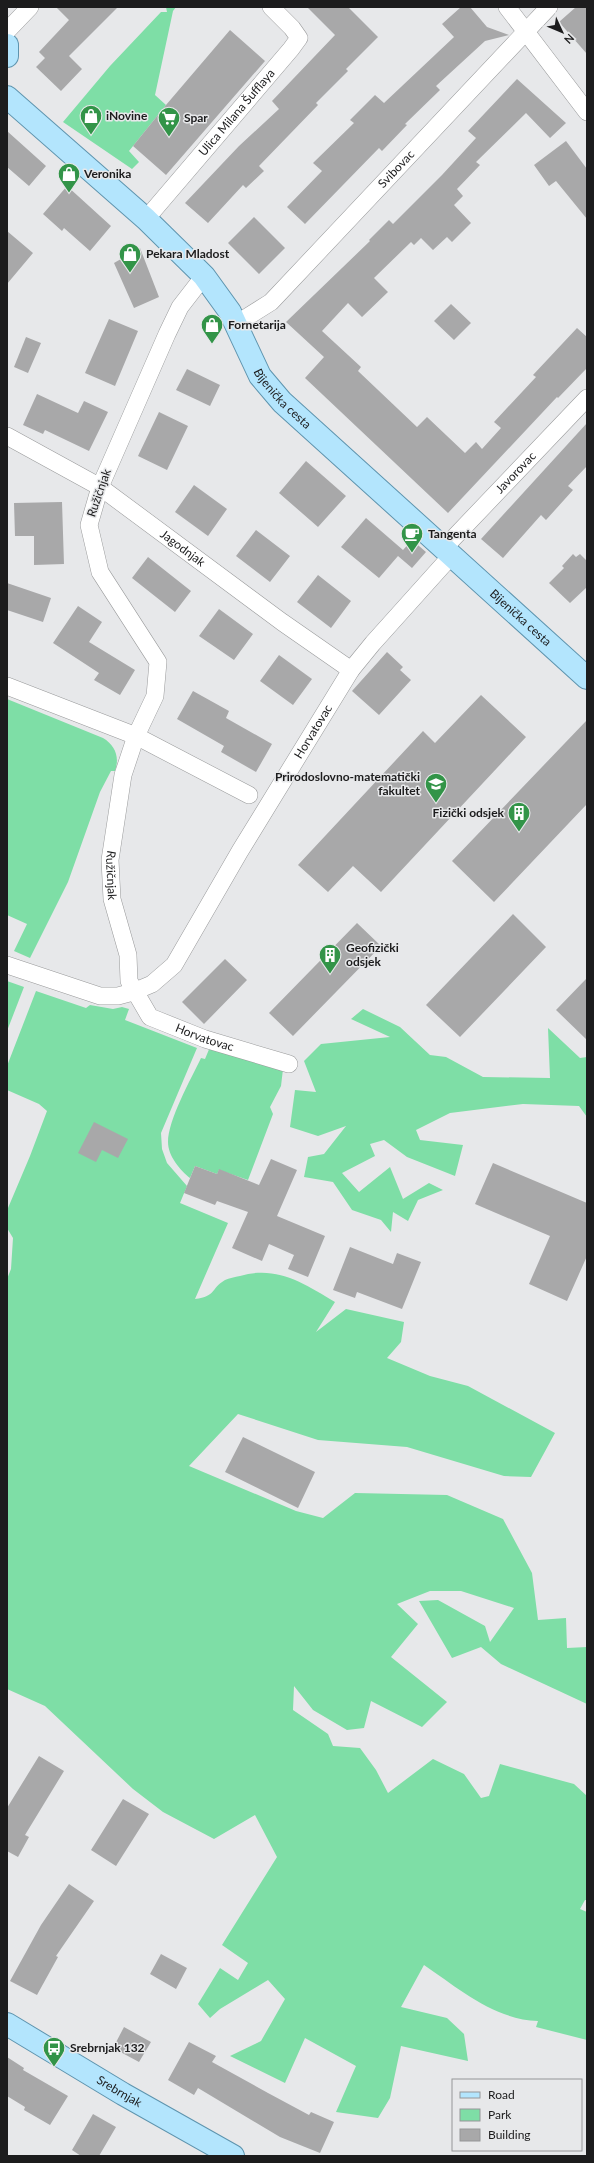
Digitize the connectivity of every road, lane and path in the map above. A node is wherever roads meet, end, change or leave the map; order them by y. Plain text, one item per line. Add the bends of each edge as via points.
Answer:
1 (30, 7) edge
2 (271, 7) edge
3 (507, 7) edge
4 (549, 7) edge
5 (7, 31) edge
6 (526, 32) junction
7 (7, 45) edge
8 (7, 56) edge
9 (7, 97) edge
10 (587, 112) edge
11 (146, 219) junction
12 (204, 276) junction
13 (236, 324) junction
14 (587, 398) edge
15 (7, 436) edge
16 (100, 487) junction
17 (448, 552) junction
18 (351, 670) junction
19 (587, 678) edge
20 (7, 686) edge
21 (136, 736) junction
22 (249, 795) dead end
23 (7, 965) edge
24 (134, 992) junction
25 (289, 1064) dead end
26 (7, 2024) edge
27 (233, 2156) edge

1 - 5 street
2 - 11 street, Ulica Milana Šufflaya via 292,28 298,38
3 - 6 street
4 - 6 street, Svibovac
6 - 10 street
6 - 13 street, Svibovac via 271,302
7 - 8 main road
9 - 11 main road, Bijenička cesta
11 - 12 main road, Bijenička cesta
12 - 13 main road, Bijenička cesta via 220,296
12 - 16 street, Ružičnjak via 173,321
13 - 17 main road, Bijenička cesta via 256,369 269,389
14 - 17 street, Javorovac
15 - 16 street, Jagodnjak
16 - 18 street, Jagodnjak
16 - 21 street, Ružičnjak via 89,525 100,572 158,662 155,696
17 - 18 street, Horvatovac
17 - 19 main road, Bijenička cesta
18 - 24 street, Horvatovac via 240,851 181,956 152,984
20 - 21 street
21 - 22 street
21 - 24 street, Ružičnjak via 123,775 110,860 112,899 128,955 129,981
23 - 24 street, Horvatovac via 100,996 118,996
24 - 25 street, Horvatovac via 150,1017 157,1021 205,1039
26 - 27 main road, Srebrnjak

